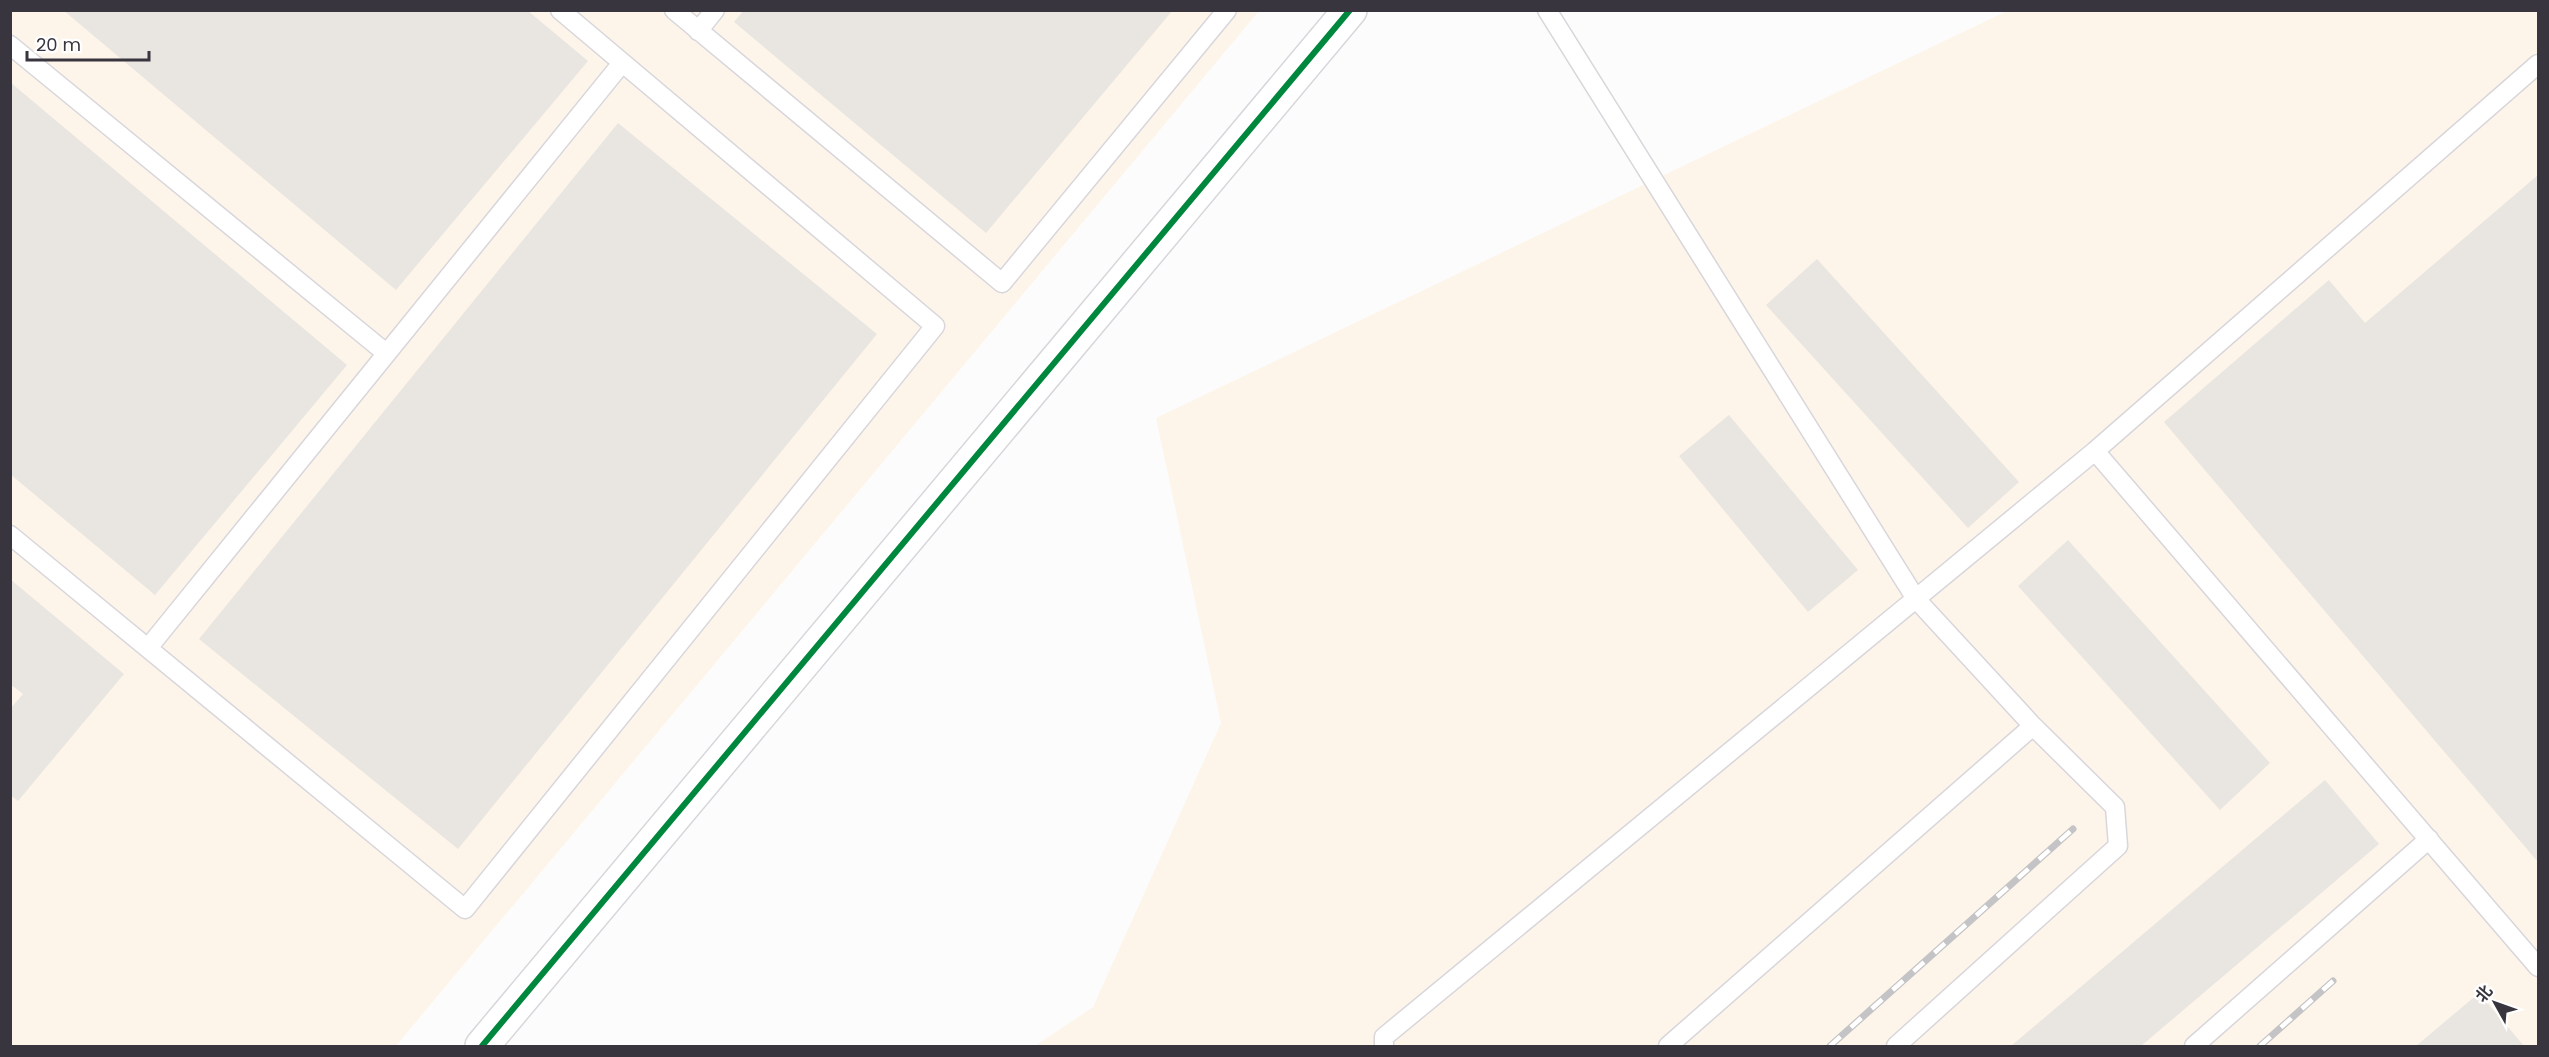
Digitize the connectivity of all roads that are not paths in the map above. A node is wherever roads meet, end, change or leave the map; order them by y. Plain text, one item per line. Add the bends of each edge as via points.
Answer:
1 (560, 10) edge
2 (674, 10) edge
3 (715, 10) edge
4 (1227, 10) edge
5 (1350, 10) edge
6 (1547, 10) edge
7 (698, 31) junction
8 (10, 45) edge
9 (622, 63) junction
10 (2538, 64) edge
11 (386, 354) junction
12 (2095, 451) junction
13 (10, 535) edge
14 (1916, 599) junction
15 (148, 648) junction
16 (2033, 726) junction
17 (2429, 839) junction
18 (2538, 967) edge
19 (1380, 1043) edge
20 (482, 1047) edge
21 (1668, 1047) edge
22 (1896, 1047) edge
23 (2194, 1047) edge

1 - 9 lane
2 - 7 lane
3 - 7 lane
4 - 7 lane via 1002,284
5 - 20 street
6 - 14 lane
8 - 11 lane
9 - 11 lane
9 - 15 lane via 935,326 465,909
10 - 12 lane
11 - 15 lane
12 - 14 lane
12 - 17 lane
13 - 15 lane
14 - 16 lane
14 - 19 lane
16 - 21 lane
16 - 22 lane via 2115,807 2118,846
17 - 18 lane
17 - 23 lane

